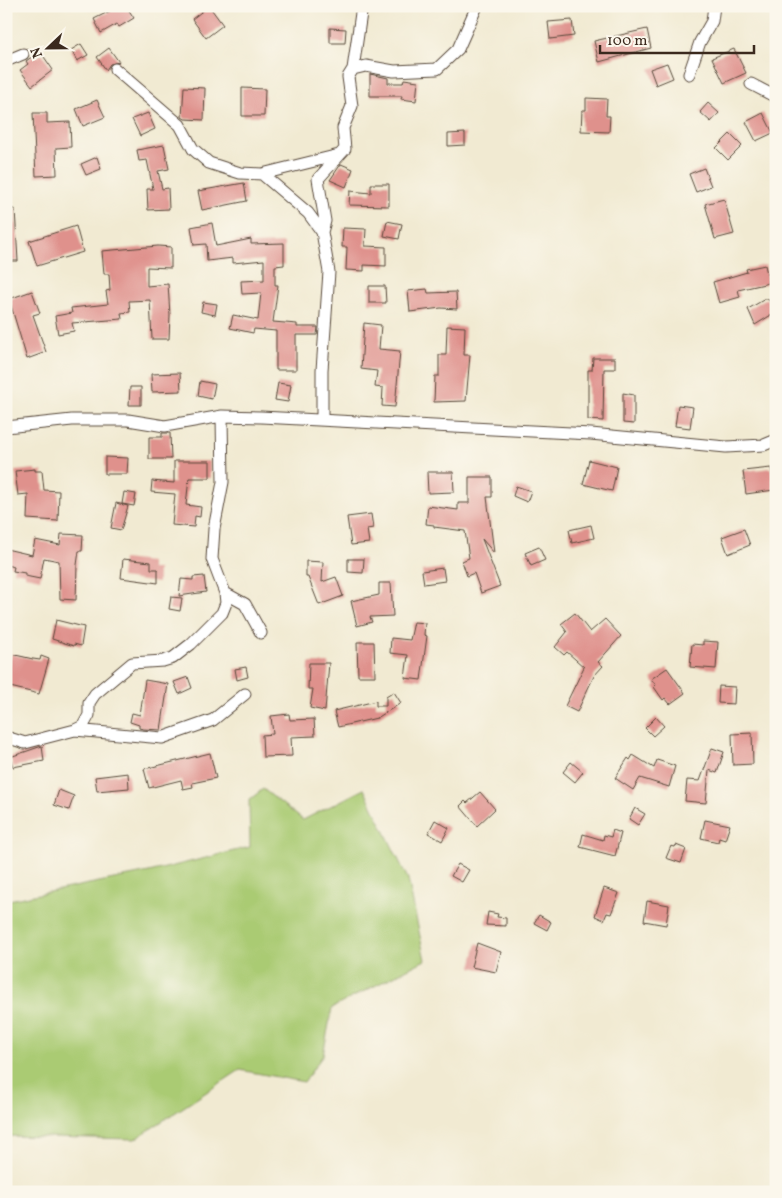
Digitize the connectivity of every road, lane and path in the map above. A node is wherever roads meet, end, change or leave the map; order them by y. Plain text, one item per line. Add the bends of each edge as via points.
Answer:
1 (362, 6) edge
2 (477, 6) edge
3 (714, 6) edge
4 (23, 54) dead end
5 (6, 61) edge
6 (353, 69) junction
7 (115, 70) dead end
8 (689, 74) dead end
9 (751, 84) dead end
10 (776, 97) edge
11 (339, 155) junction
12 (262, 174) junction
13 (322, 232) junction
14 (222, 416) junction
15 (322, 419) junction
16 (6, 427) edge
17 (776, 440) edge
18 (225, 593) junction
19 (261, 633) dead end
20 (245, 694) dead end
21 (75, 730) junction
22 (6, 737) edge

1 - 6 street
2 - 6 street via 458,49 437,69 394,71 366,66
3 - 8 street via 712,22 700,42
4 - 5 street
6 - 11 street via 348,77 352,106 343,128 345,149
7 - 12 street via 180,125 193,148 209,163 240,173
9 - 10 street
11 - 12 street
11 - 13 street via 318,179 325,221
12 - 13 street via 308,213
13 - 15 street via 329,272
14 - 15 street
14 - 16 street via 165,426 128,420 72,420
14 - 18 street via 223,482 212,559
15 - 17 street via 591,434 726,447 764,445
18 - 19 street via 245,604
18 - 21 street via 222,613 185,650 163,661 132,662 94,694 89,703 89,715
20 - 21 street via 213,720 162,738
21 - 22 street via 25,743

